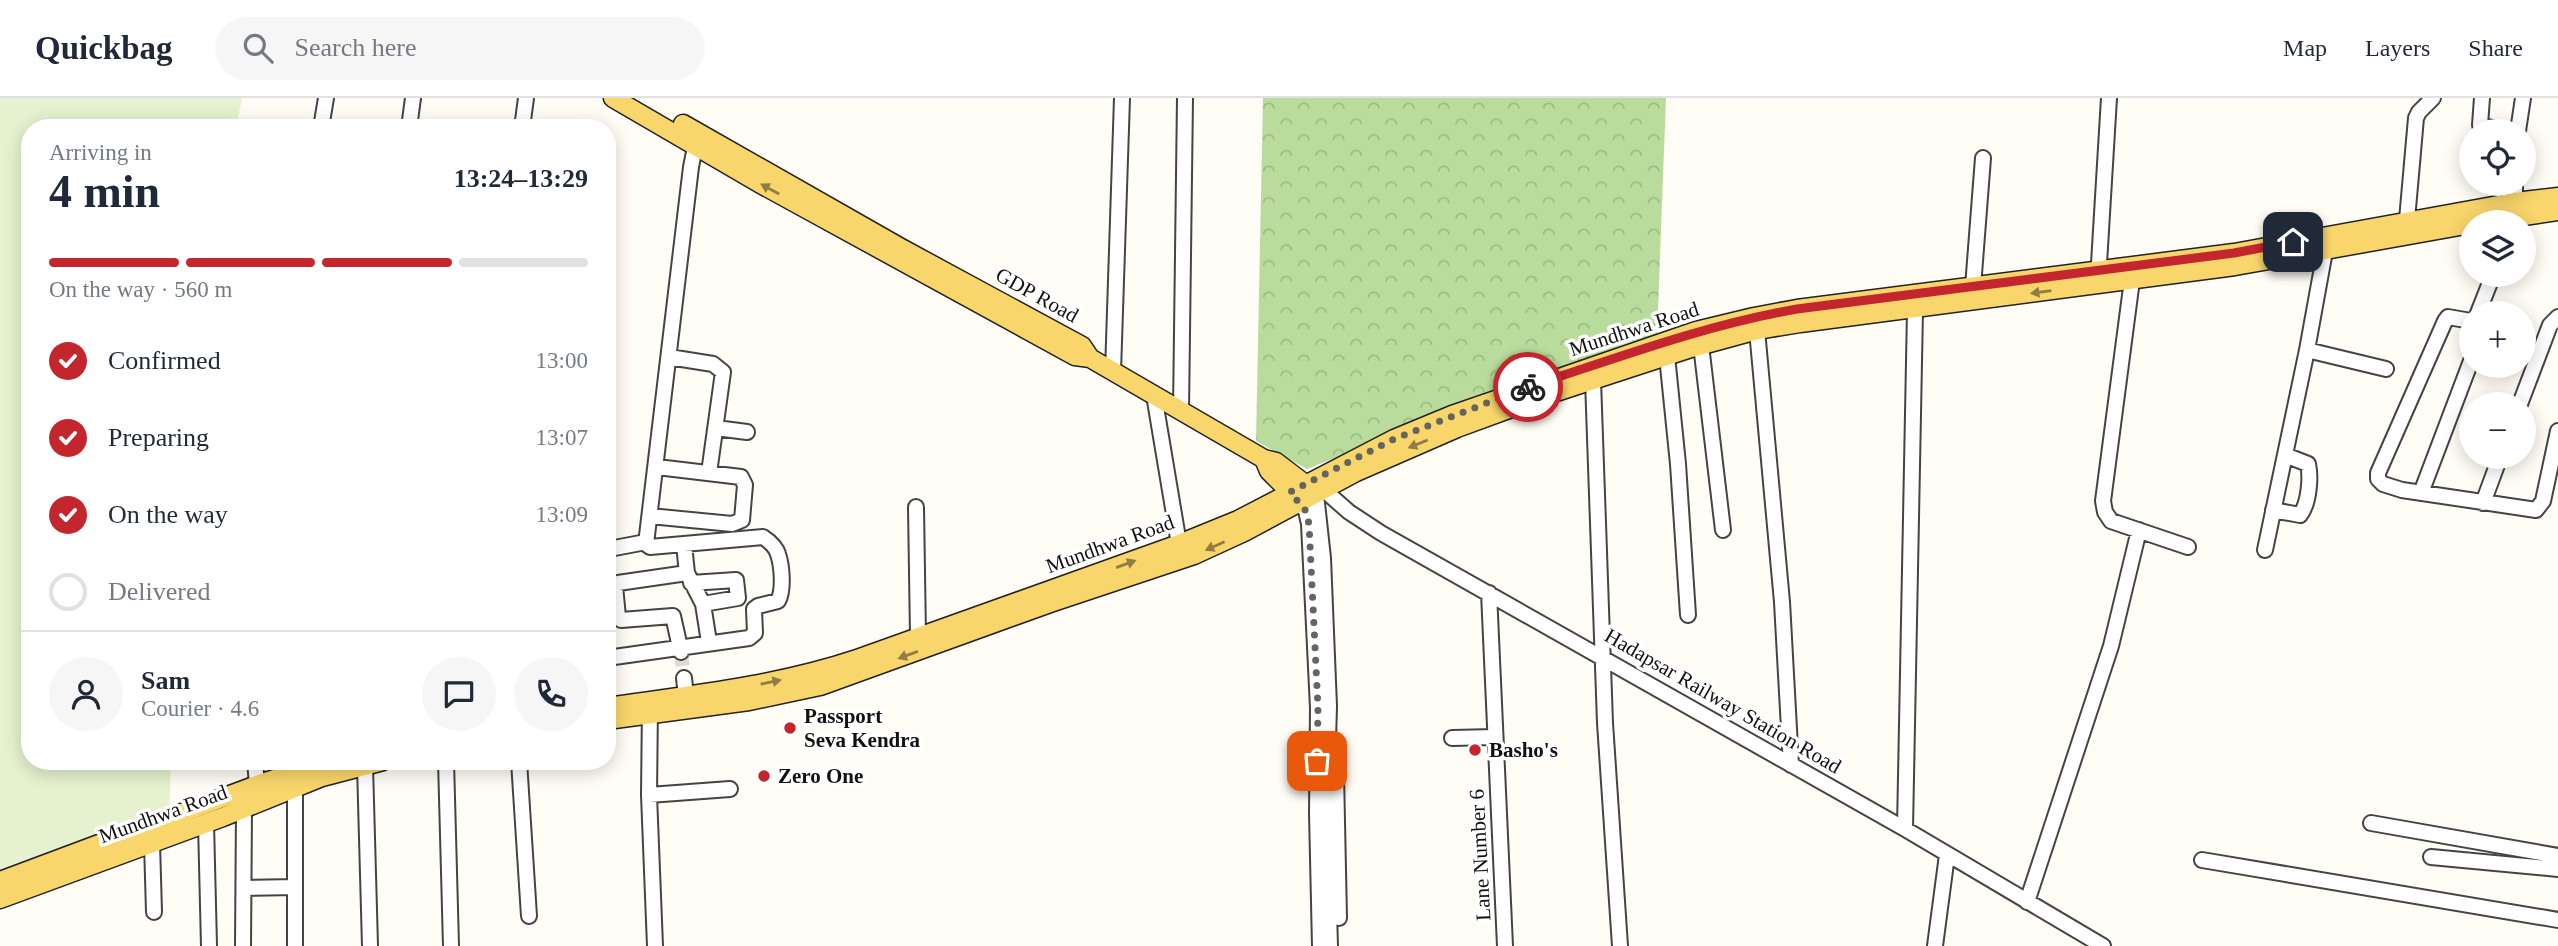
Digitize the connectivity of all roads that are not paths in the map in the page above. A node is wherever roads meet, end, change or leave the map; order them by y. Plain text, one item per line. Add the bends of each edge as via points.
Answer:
1 (326, 98) edge
2 (412, 98) edge
3 (526, 98) edge
4 (613, 98) edge
5 (638, 98) edge
6 (1122, 98) edge
7 (1185, 98) edge
8 (2109, 98) edge
9 (2433, 98) edge
10 (2482, 98) edge
11 (2524, 98) edge
12 (322, 119) edge
13 (410, 119) edge
14 (523, 119) edge
15 (2480, 119) edge
16 (2520, 119) edge
17 (697, 138) junction
18 (1983, 158) dead end
19 (2558, 197) edge
20 (2515, 206) edge
21 (2558, 211) edge
22 (2459, 221) edge
23 (2406, 229) junction
24 (2325, 251) junction
25 (2098, 278) junction
26 (2132, 280) junction
27 (1973, 287) junction
28 (1915, 310) junction
29 (2558, 317) edge
30 (2459, 318) edge
31 (1757, 330) junction
32 (1693, 342) junction
33 (2307, 350) junction
34 (1667, 356) junction
35 (669, 357) junction
36 (2386, 369) dead end
37 (1113, 372) junction
38 (2465, 378) edge
39 (1593, 380) junction
40 (2525, 392) edge
41 (1154, 395) junction
42 (1181, 411) junction
43 (716, 428) junction
44 (2558, 431) edge
45 (747, 432) dead end
46 (2285, 455) junction
47 (657, 467) junction
48 (2496, 469) edge
49 (709, 473) junction
50 (1307, 492) junction
51 (2421, 493) junction
52 (2483, 503) junction
53 (916, 507) dead end
54 (2273, 510) junction
55 (650, 516) junction
56 (1723, 530) dead end
57 (2139, 530) junction
58 (646, 542) junction
59 (1179, 544) junction
60 (684, 545) junction
61 (2188, 547) dead end
62 (616, 549) edge
63 (2266, 550) dead end
64 (689, 578) junction
65 (1099, 581) junction
66 (616, 589) edge
67 (1489, 593) junction
68 (703, 604) junction
69 (1688, 615) dead end
70 (616, 619) edge
71 (1325, 634) junction
72 (918, 636) junction
73 (709, 642) junction
74 (681, 649) junction
75 (616, 657) edge
76 (1604, 657) junction
77 (1315, 662) junction
78 (684, 678) tunnel mouth
79 (818, 679) junction
80 (686, 696) junction
81 (1323, 707) junction
82 (616, 708) edge
83 (650, 708) junction
84 (616, 717) edge
85 (1495, 737) junction
86 (1452, 738) dead end
87 (1791, 765) junction
88 (256, 770) edge
89 (303, 770) edge
90 (350, 770) edge
91 (374, 770) edge
92 (446, 770) edge
93 (520, 770) edge
94 (257, 785) junction
95 (295, 787) junction
96 (730, 789) dead end
97 (649, 795) junction
98 (246, 802) junction
99 (201, 820) junction
100 (2371, 823) dead end
101 (1905, 829) junction
102 (152, 842) junction
103 (1947, 855) junction
104 (2558, 856) edge
105 (2431, 857) dead end
106 (2202, 860) dead end
107 (2558, 869) edge
108 (0, 887) edge
109 (295, 887) junction
110 (244, 888) junction
111 (0, 899) edge
112 (2027, 902) junction
113 (154, 912) dead end
114 (528, 916) dead end
115 (2558, 920) edge
116 (209, 946) edge
117 (243, 946) edge
118 (295, 946) edge
119 (370, 946) edge
120 (451, 946) edge
121 (655, 946) edge
122 (1313, 946) edge
123 (1320, 946) edge
124 (1330, 946) edge
125 (1339, 946) edge
126 (1505, 946) edge
127 (1620, 946) edge
128 (1935, 946) edge
129 (2103, 946) edge

1 - 12 street
2 - 13 street
3 - 14 street
4 - 17 main road
5 - 17 main road, GDP Road
6 - 37 street
7 - 42 street
8 - 25 street
9 - 23 street via 2416,118
10 - 15 street
11 - 16 street
17 - 35 street
17 - 37 main road, GDP Road via 1082,346 1090,358
18 - 27 street
19 - 20 main road, Mundhwa Road
20 - 21 main road, Mundhwa Road
22 - 23 main road, Mundhwa Road
23 - 24 main road, Mundhwa Road
23 - 25 main road, Mundhwa Road
24 - 26 main road, Mundhwa Road
24 - 33 street
25 - 26 main road, Mundhwa Road
25 - 27 main road, Mundhwa Road
25 -> 28 main road, Mundhwa Road
26 - 57 street via 2103,501 2112,521
27 - 32 main road, Mundhwa Road via 1754,317
28 - 31 main road, Mundhwa Road
28 - 101 street
29 - 40 street via 2550,325
30 - 51 street via 2445,321 2378,473 2383,484
31 - 32 main road, Mundhwa Road
31 - 87 street via 1782,602
32 - 34 main road, Mundhwa Road
32 - 50 main road, Mundhwa Road via 1452,415 1394,439
32 - 56 street
33 - 36 street
33 - 46 street
34 - 39 main road, Mundhwa Road
34 - 69 street
35 - 43 street via 720,368 723,377
35 - 47 street
37 - 41 main road, GDP Road
38 - 51 street
39 -> 50 main road, Mundhwa Road via 1457,428
39 - 76 street
41 - 42 main road, GDP Road
41 - 59 street
42 - 50 main road, GDP Road via 1264,459 1269,471
43 - 45 street
43 - 49 street
44 - 52 street via 2541,507 2530,510
46 - 54 street
46 - 54 street via 2308,464 2305,506 2300,515
47 - 49 street
47 - 55 street
48 - 52 street
49 - 55 street via 745,480 742,520
50 - 59 main road, Mundhwa Road
50 -> 65 main road, Mundhwa Road via 1244,532 1194,555
50 - 67 street, Hadapsar Railway Station Road
50 - 71 street via 1323,558
50 - 77 street
51 - 52 street
53 - 72 street
54 - 63 street
55 - 58 street
57 - 61 street
57 - 112 street via 2111,646
58 - 60 street via 650,547
58 - 62 street
65 -> 59 main road, Mundhwa Road
60 - 64 street
60 - 73 street via 757,536 770,542 778,553 782,594 778,601 754,609 755,633 749,638
64 - 66 street via 618,583
64 - 68 street
64 - 68 street via 736,580 738,598
65 - 72 main road, Mundhwa Road
65 -> 79 main road, Mundhwa Road via 1050,603
67 - 76 street, Hadapsar Railway Station Road
67 - 85 street, Lane Number 6
68 - 73 street
70 - 74 street via 673,616
71 - 81 street
71 - 125 street via 1334,664
72 - 79 main road, Mundhwa Road
73 - 74 street
74 - 75 street
76 - 87 street, Hadapsar Railway Station Road
76 - 127 street
77 - 81 street
77 - 122 street via 1309,715
78 - 80 street
80 -> 79 main road, Mundhwa Road
79 - 83 main road, Mundhwa Road via 749,701
80 - 83 main road, Mundhwa Road
81 - 123 street via 1317,813
81 - 124 street
82 - 83 main road, Mundhwa Road
83 - 84 main road, Mundhwa Road
83 - 97 street
85 - 86 street
85 - 126 street, Lane Number 6
87 - 101 street, Hadapsar Railway Station Road
88 - 94 street
89 - 94 main road, Mundhwa Road
90 - 95 main road, Mundhwa Road
91 - 119 street
92 - 120 street
93 - 114 street
94 - 98 main road, Mundhwa Road
95 - 98 main road, Mundhwa Road
95 - 109 street
96 - 97 street
97 - 121 street
98 - 99 main road
98 - 108 main road, Mundhwa Road
98 - 110 street
99 - 102 main road, Mundhwa Road
99 - 108 main road
99 - 116 street
100 - 104 street
101 - 103 street, Hadapsar Railway Station Road
102 - 111 main road, Mundhwa Road
102 - 113 street
103 - 112 street, Hadapsar Railway Station Road
103 - 128 street
105 - 107 street
106 - 115 street
109 - 110 street
109 - 118 street
110 - 117 street
112 - 129 street, Hadapsar Railway Station Road

